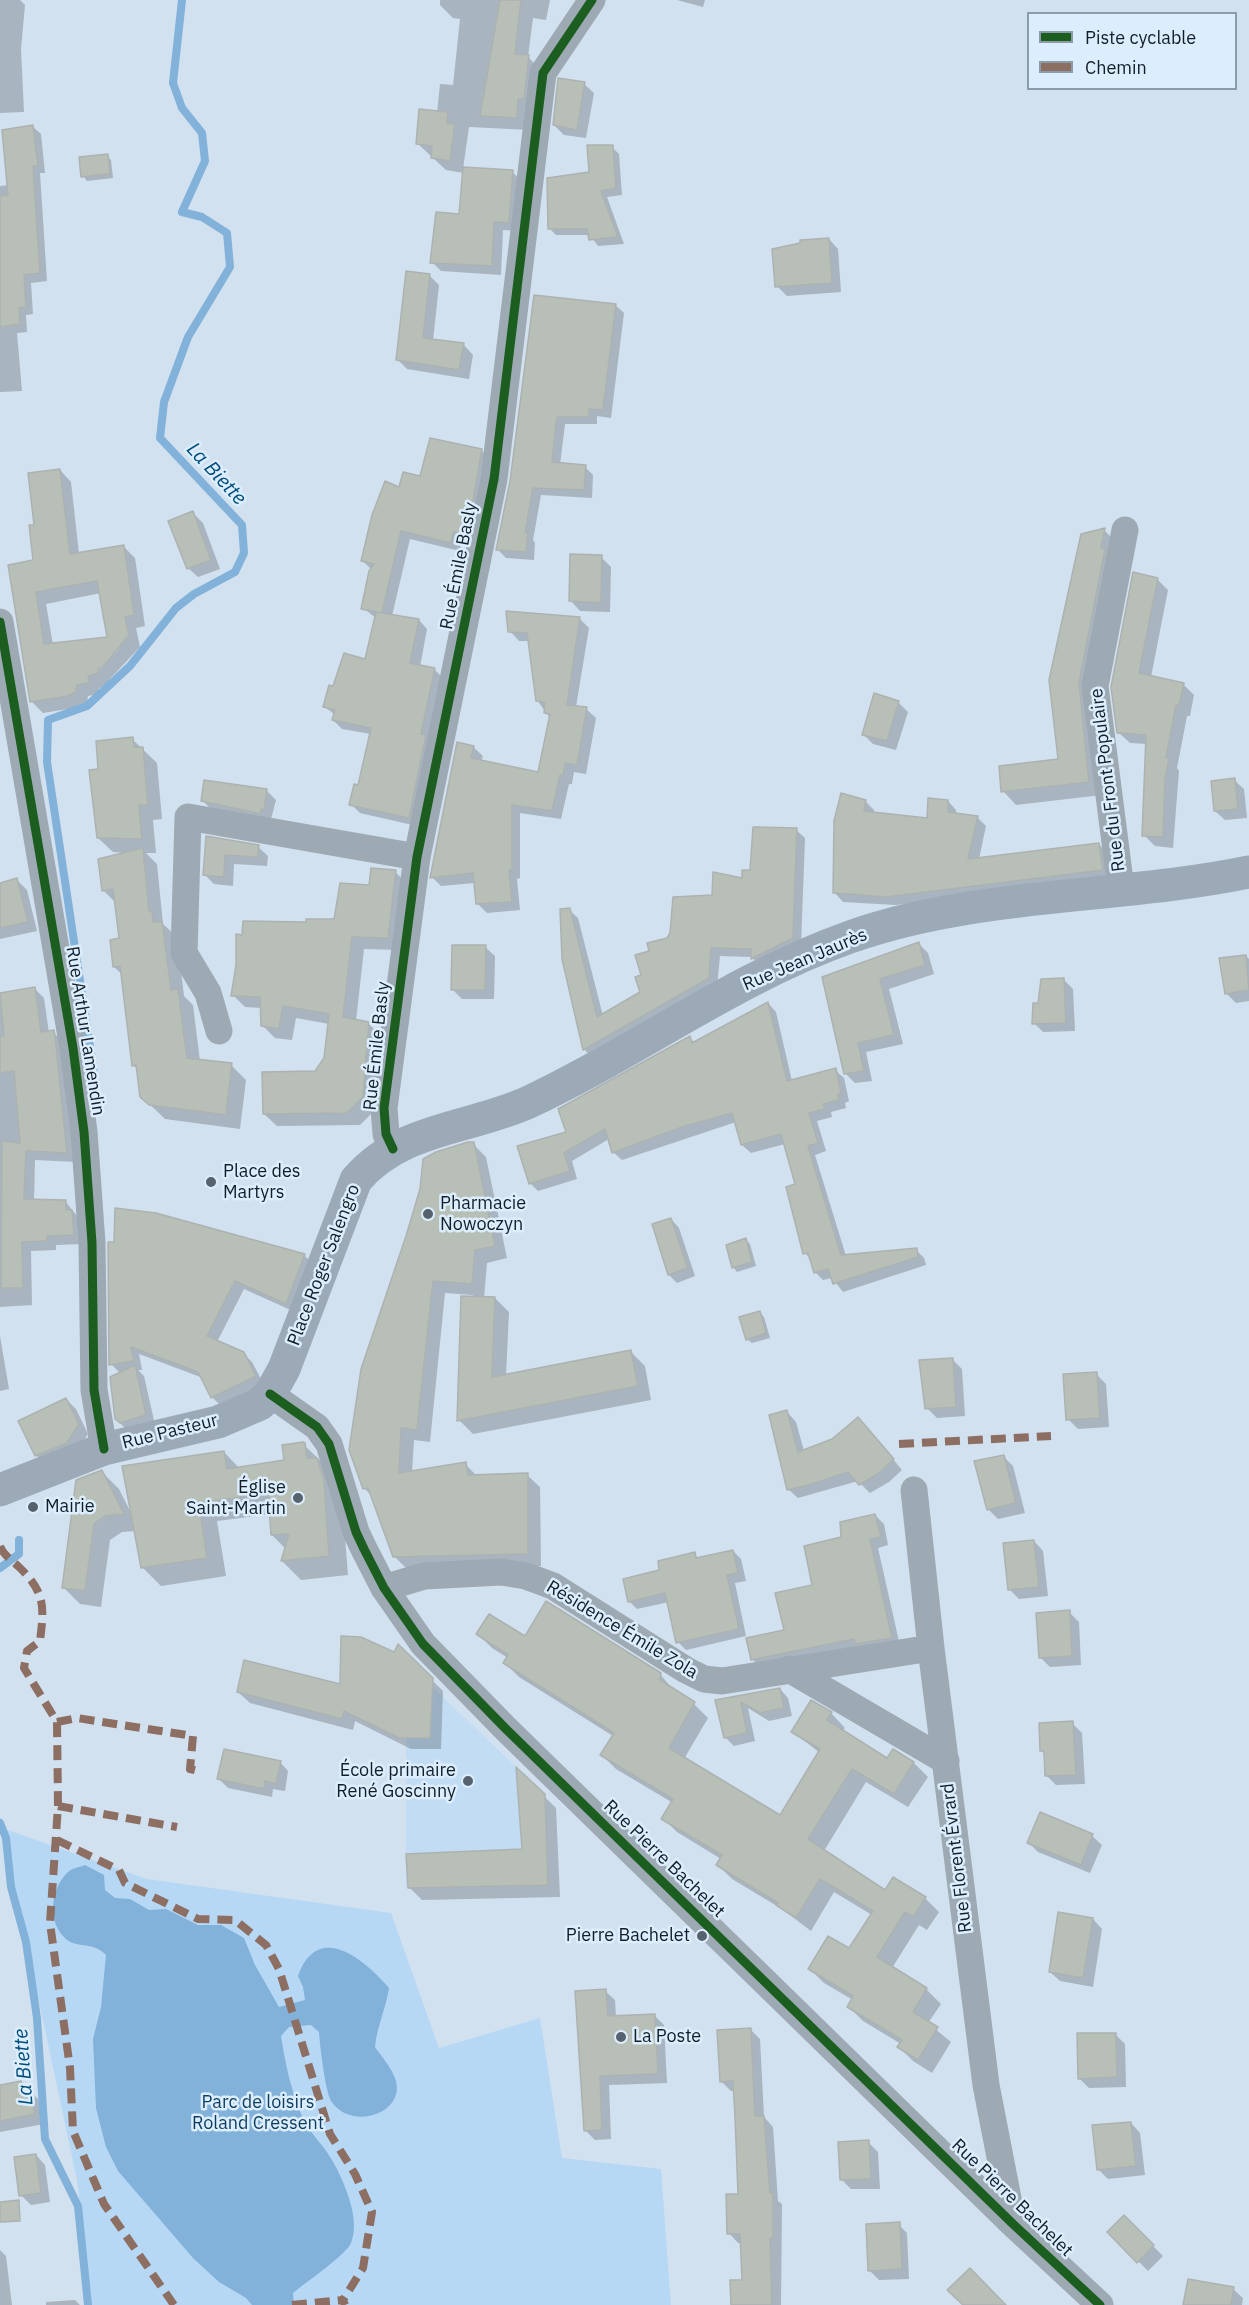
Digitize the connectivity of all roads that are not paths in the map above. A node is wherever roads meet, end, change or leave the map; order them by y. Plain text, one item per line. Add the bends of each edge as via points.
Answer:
1 (592, 0) edge
2 (1125, 530) dead end
3 (0, 622) edge
4 (417, 857) junction
5 (1249, 872) edge
6 (1121, 889) junction
7 (219, 1030) dead end
8 (393, 1149) junction
9 (270, 1394) junction
10 (104, 1449) junction
11 (0, 1490) edge
12 (914, 1490) dead end
13 (384, 1588) junction
14 (931, 1648) junction
15 (789, 1669) junction
16 (946, 1761) junction
17 (1013, 2224) junction
18 (1100, 2305) edge

1 - 4 street, Rue Émile Basly via 543,74 494,479
2 - 6 street, Rue du Front Populaire via 1095,686
3 - 10 street, Rue Arthur Lamendin via 84,1132 92,1243 94,1390
4 - 7 street via 188,817 184,953 208,993
4 - 8 street, Rue Émile Basly via 384,1108 386,1134
5 - 6 main road, Rue Jean Jaurès
6 - 8 main road, Rue Jean Jaurès via 923,916 850,937 771,971 526,1103
8 - 9 main road, Place Roger Salengro via 371,1162 356,1180 284,1370
9 - 10 main road, Rue Pasteur via 260,1404 218,1422
9 - 13 street, Rue Pierre Bachelet via 317,1427 329,1444 356,1532
10 - 11 main road, Rue Pasteur
12 - 14 street, Rue Florent Évrard
13 - 15 street, Résidence Émile Zola via 424,1576 501,1572 526,1576 553,1586 704,1679 722,1681
13 - 17 street, Rue Pierre Bachelet via 423,1644 494,1718
14 - 15 street, Résidence Émile Zola
14 - 16 street, Rue Florent Évrard
15 - 16 street
16 - 17 street, Rue Florent Évrard via 986,2085
17 - 18 street, Rue Pierre Bachelet

